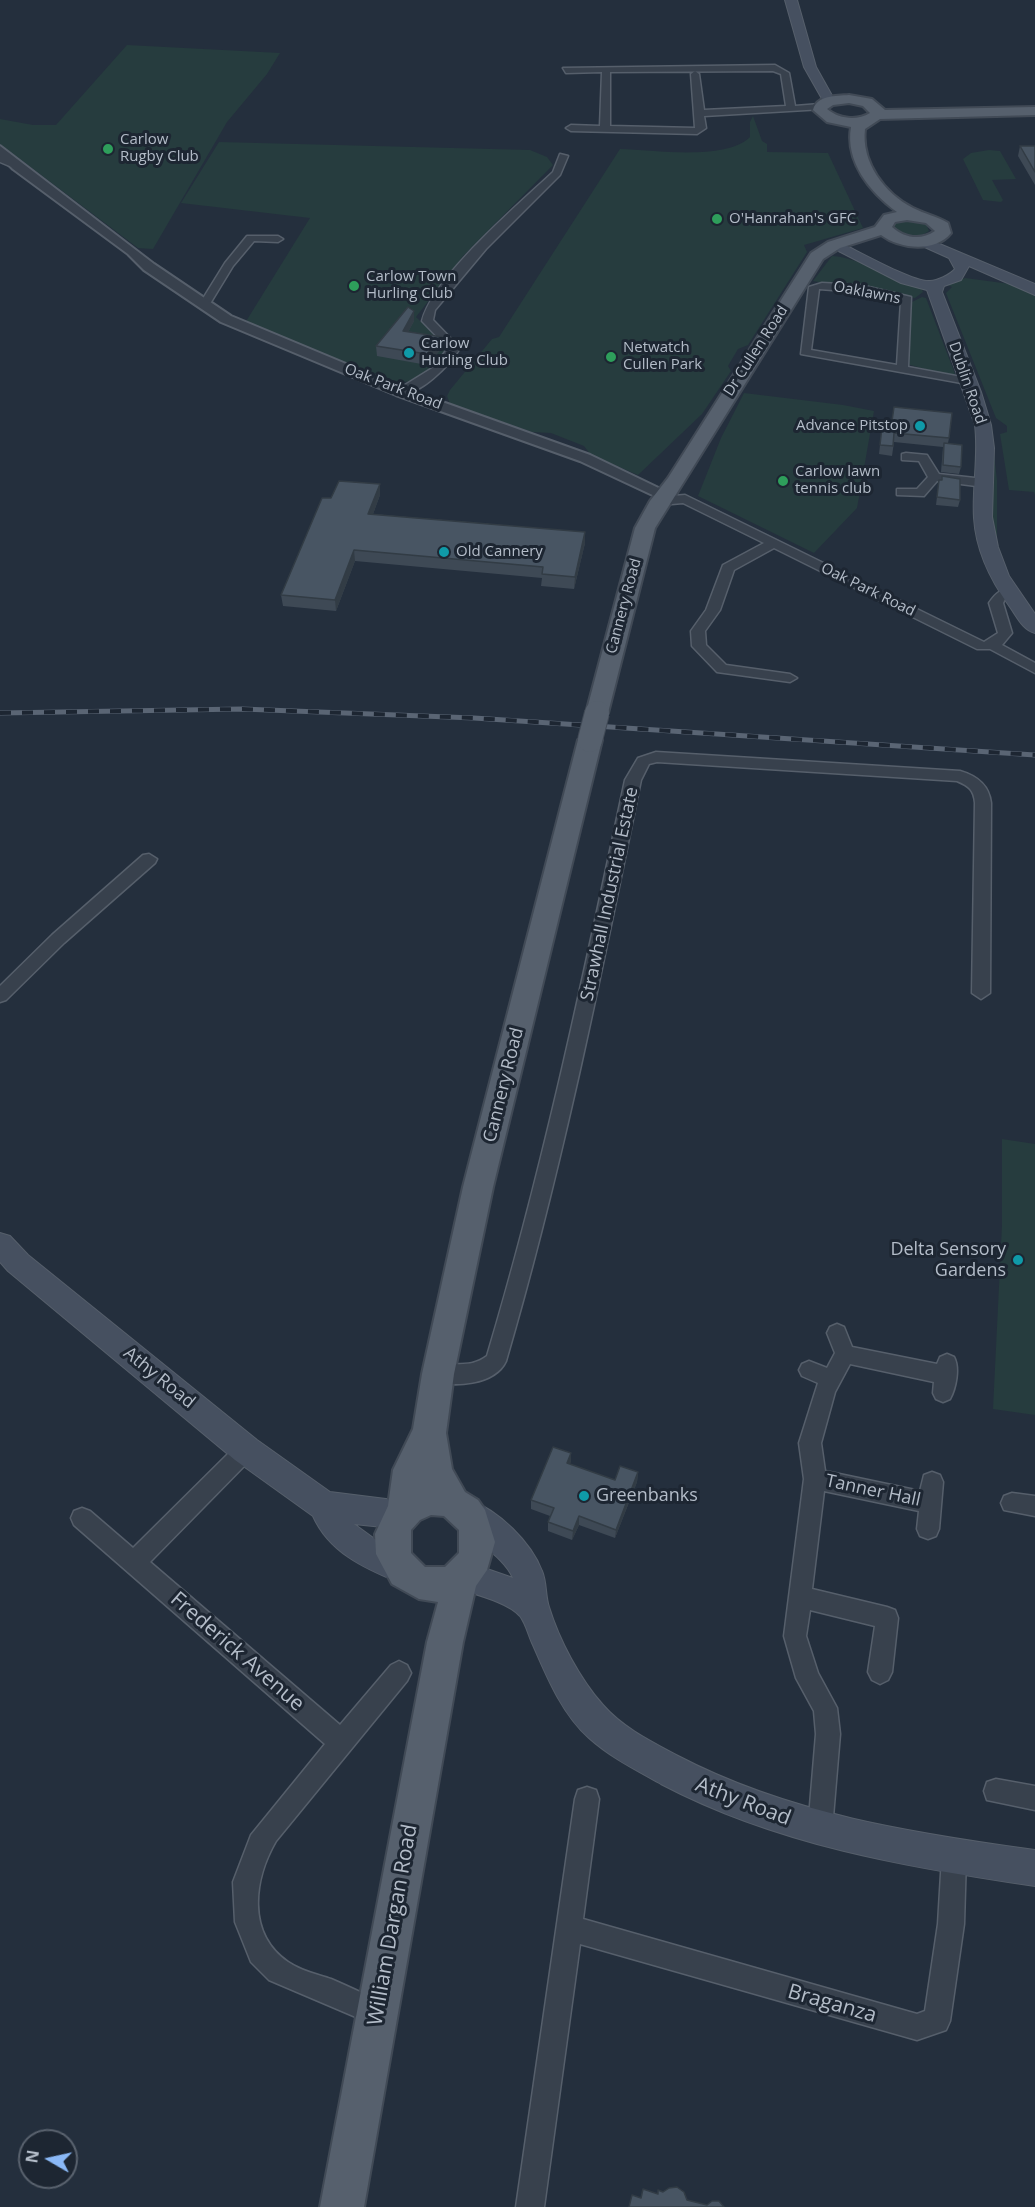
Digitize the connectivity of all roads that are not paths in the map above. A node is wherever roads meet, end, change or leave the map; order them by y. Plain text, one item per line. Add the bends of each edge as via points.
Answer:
1 (791, 0) edge
2 (566, 69) dead end
3 (606, 70) junction
4 (695, 74) dead end
5 (819, 78) junction
6 (849, 99) junction
7 (867, 102) junction
8 (824, 104) junction
9 (792, 108) junction
10 (1035, 111) edge
11 (920, 112) junction
12 (700, 113) junction
13 (874, 117) junction
14 (839, 120) junction
15 (571, 129) dead end
16 (605, 129) junction
17 (0, 150) edge
18 (563, 156) dead end
19 (0, 158) edge
20 (17, 165) junction
21 (917, 216) junction
22 (887, 224) junction
23 (943, 233) junction
24 (278, 239) dead end
25 (899, 239) junction
26 (854, 240) junction
27 (923, 241) junction
28 (834, 245) junction
29 (955, 256) junction
30 (981, 264) junction
31 (958, 276) junction
32 (1011, 280) junction
33 (1035, 282) edge
34 (935, 287) junction
35 (1035, 290) edge
36 (204, 305) junction
37 (902, 369) junction
38 (967, 381) junction
39 (401, 392) junction
40 (906, 457) dead end
41 (934, 477) junction
42 (984, 483) junction
43 (667, 492) junction
44 (901, 492) dead end
45 (685, 500) junction
46 (771, 543) junction
47 (1009, 593) junction
48 (1035, 627) edge
49 (993, 645) junction
50 (1035, 669) edge
51 (790, 678) dead end
52 (149, 859) dead end
53 (981, 993) dead end
54 (0, 996) edge
55 (0, 1244) edge
56 (837, 1333) dead end
57 (845, 1354) junction
58 (809, 1370) dead end
59 (438, 1374) junction
60 (945, 1377) dead end
61 (830, 1378) junction
62 (429, 1433) junction
63 (246, 1450) junction
64 (815, 1479) junction
65 (1012, 1503) dead end
66 (324, 1506) junction
67 (1035, 1506) edge
68 (462, 1509) junction
69 (403, 1514) junction
70 (82, 1518) dead end
71 (928, 1529) dead end
72 (134, 1563) junction
73 (409, 1574) junction
74 (461, 1575) junction
75 (801, 1597) junction
76 (532, 1606) junction
77 (445, 1642) junction
78 (880, 1672) dead end
79 (399, 1673) dead end
80 (340, 1742) junction
81 (996, 1791) dead end
82 (1035, 1798) edge
83 (588, 1799) dead end
84 (820, 1829) junction
85 (954, 1857) junction
86 (1035, 1868) edge
87 (569, 1928) junction
88 (377, 2013) junction
89 (342, 2207) edge
90 (530, 2207) edge

1 - 5 main road via 810,68
2 - 3 street
3 - 9 street via 775,68 785,72
3 - 16 street
4 - 12 street
5 - 6 main road
5 - 8 main road
6 - 7 main road
6 - 8 main road
7 - 11 main road
7 - 13 main road via 877,108
8 - 9 street
8 - 14 main road via 826,116
9 - 12 street
10 - 11 main road
11 - 13 main road
12 - 16 street via 701,128 697,131
13 - 14 main road
13 - 21 main road via 858,127 855,136 863,167 896,203
14 - 22 main road via 847,162
15 - 16 street
17 - 20 street, Oak Park Road
18 - 39 street via 557,173 452,279 427,311 427,321 454,348 431,377
19 - 20 street
20 - 36 street, Oak Park Road
21 - 22 main road
21 - 23 main road via 938,222
22 - 25 main road
22 - 26 main road
23 - 27 main road
23 - 30 main road
24 - 36 street via 251,238
25 - 26 main road
25 - 27 main road
26 - 28 main road, Dr Cullen Road
27 - 29 main road
28 - 34 main road via 906,280
28 - 43 main road, Dr Cullen Road via 817,256
29 - 30 main road
29 - 31 main road via 962,264
30 - 31 main road
30 - 32 main road
30 - 33 main road
31 - 32 main road
31 - 34 main road
32 - 35 main road
34 - 38 main road, Dublin Road
36 - 39 street, Oak Park Road via 226,319
37 - 37 street, Oaklawns via 805,352 814,288 821,285 907,299
37 - 38 street, Oaklawns
38 - 42 main road, Dublin Road via 983,425
39 - 43 street, Oak Park Road
40 - 41 street via 923,458
41 - 42 street
41 - 44 street via 920,493
42 - 47 main road, Dublin Road via 986,538
43 - 45 street, Oak Park Road
43 - 45 street
43 - 59 main road, Cannery Road, bridge via 645,528 640,546 478,1187
45 - 46 street, Oak Park Road
46 - 49 street, Oak Park Road via 965,639 982,646
46 - 51 street via 728,568 713,610 699,631 699,646 722,669
47 - 48 main road, Dublin Road
47 - 49 street via 1000,596 996,603 1005,633
49 - 50 street, Oak Park Road
52 - 54 street
53 - 59 street, Strawhall Industrial Estate via 983,803 977,783 960,776 656,757 643,761 633,780 575,1058 496,1361 484,1370 463,1375
55 - 63 main road, Athy Road via 18,1263
56 - 57 street
57 - 60 street
57 - 61 street, Tanner Hall
58 - 61 street
59 - 62 main road, Cannery Road
61 - 64 street, Tanner Hall via 810,1443
62 - 68 main road, Cannery Road via 436,1473
62 - 69 main road, Cannery Road via 407,1476
63 - 66 main road, Athy Road
63 - 72 street
64 - 71 street, Tanner Hall via 931,1492
64 - 75 street, Tanner Hall
65 - 67 street
66 - 69 main road, Athy Road
66 - 73 main road, Athy Road via 329,1521 366,1553
68 - 69 main road via 431,1500 418,1503
68 - 74 main road via 477,1526 479,1540 477,1554
68 - 76 main road, Athy Road via 500,1538 527,1572
69 - 73 main road via 390,1541 392,1555
70 - 72 street, Frederick Avenue
72 - 80 street, Frederick Avenue
73 - 74 main road via 435,1584
73 - 77 main road, William Dargan Road via 435,1611
74 - 76 main road via 517,1595
74 - 77 main road, William Dargan Road
75 - 78 street via 887,1618
75 - 84 street, Tanner Hall via 795,1636 808,1678 825,1708 828,1734
76 - 84 main road, Athy Road via 569,1684 600,1726 651,1760 726,1799
77 - 88 main road, William Dargan Road
79 - 80 street
80 - 88 street via 253,1855 243,1898 245,1920 258,1950 271,1966 297,1982
81 - 82 street
83 - 87 street
84 - 85 main road, Athy Road
85 - 86 main road, Athy Road
85 - 87 street, Braganza via 951,1924 937,2021 917,2027
87 - 90 street
88 - 89 main road, William Dargan Road

